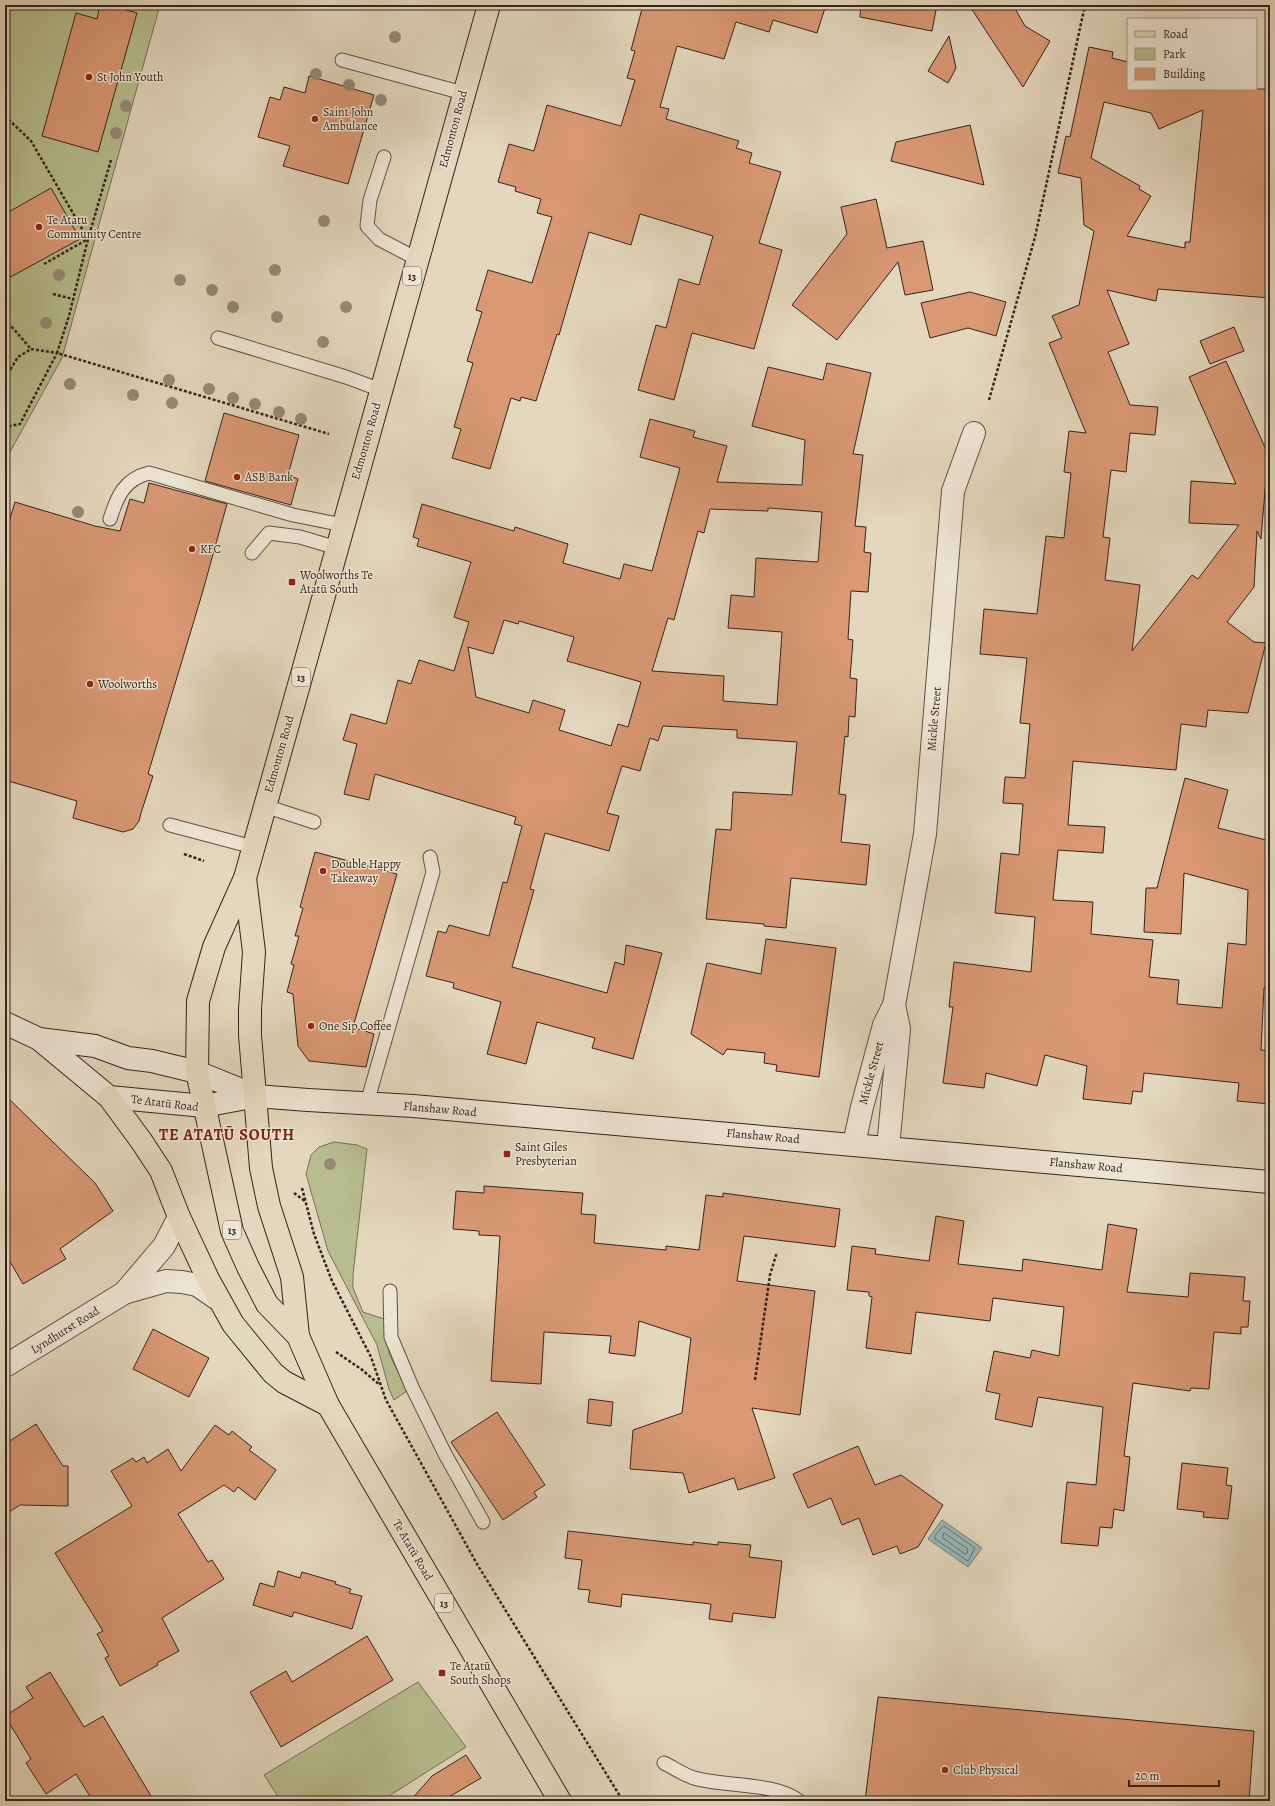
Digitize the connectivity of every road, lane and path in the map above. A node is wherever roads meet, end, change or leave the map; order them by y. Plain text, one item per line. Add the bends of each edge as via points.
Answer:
1 (489, 5) edge
2 (1085, 5) edge
3 (342, 60) dead end
4 (463, 93) junction
5 (5, 116) edge
6 (384, 157) dead end
7 (111, 160) dead end
8 (88, 239) junction
9 (417, 259) junction
10 (44, 264) dead end
11 (53, 294) dead end
12 (72, 299) junction
13 (5, 319) edge
14 (218, 338) dead end
15 (31, 349) junction
16 (57, 353) junction
17 (5, 378) edge
18 (381, 390) junction
19 (989, 400) dead end
20 (5, 427) edge
21 (974, 433) dead end
22 (329, 434) dead end
23 (110, 519) dead end
24 (343, 525) junction
25 (337, 548) junction
26 (252, 552) dead end
27 (265, 806) junction
28 (314, 822) dead end
29 (170, 825) dead end
30 (254, 847) junction
31 (180, 852) dead end
32 (430, 857) dead end
33 (204, 861) dead end
34 (245, 878) junction
35 (894, 1005) junction
36 (5, 1022) edge
37 (39, 1040) junction
38 (197, 1072) junction
39 (256, 1096) junction
40 (109, 1097) junction
41 (367, 1103) junction
42 (204, 1106) junction
43 (854, 1144) junction
44 (888, 1148) junction
45 (1270, 1182) edge
46 (296, 1195) dead end
47 (305, 1201) dead end
48 (179, 1217) junction
49 (777, 1252) dead end
50 (390, 1291) dead end
51 (124, 1293) junction
52 (219, 1300) junction
53 (298, 1336) junction
54 (5, 1366) edge
55 (755, 1380) dead end
56 (380, 1385) dead end
57 (328, 1405) junction
58 (482, 1522) dead end
59 (664, 1763) dead end
60 (560, 1801) edge
61 (799, 1801) edge

1 - 4 main road, Edmonton Road / 13
2 - 19 path via 1035,237
3 - 4 lane
4 - 9 main road, Edmonton Road / 13
5 - 8 path via 31,141
6 - 9 lane via 370,200 367,226 379,239
7 - 8 path
8 - 10 path
8 - 12 path
9 - 18 main road, Edmonton Road / 13
11 - 12 path
12 - 16 path
13 - 15 path
14 - 18 lane
15 - 16 path
15 - 17 path via 18,357
16 - 20 path via 20,424
16 - 22 path
18 - 24 main road, Edmonton Road / 13
21 - 35 street, Mickle Street via 953,491 925,834
23 - 24 lane via 126,484 138,475 149,473 293,515
24 - 25 main road, Edmonton Road / 13
25 - 26 lane via 300,537 269,533
25 - 27 main road, Edmonton Road / 13
27 - 28 lane
27 - 30 main road, Edmonton Road / 13
29 - 30 lane
30 - 34 main road, Edmonton Road / 13
31 - 33 path
32 - 41 lane via 433,872
34 - 38 main road, Edmonton Road / 13 via 214,947 198,1001
34 - 39 main road, Edmonton Road / 13 via 254,952 250,1035
35 - 43 street, Mickle Street via 884,1025
35 - 44 street, Mickle Street via 899,1029
36 - 37 street
37 - 38 street via 95,1046 128,1058
37 - 40 street
38 - 39 street
38 - 42 main road, 13
39 - 41 street, Flanshaw Road
39 - 42 street
39 - 53 main road, Te Atatū Road / 13 via 261,1168 269,1206 292,1277
40 - 42 street, Te Atatū Road
40 - 48 main road via 161,1171
41 - 43 street, Flanshaw Road
42 - 53 main road, Te Atatū Road / 13 via 232,1231 267,1304
43 - 44 street, Flanshaw Road
44 - 45 street, Flanshaw Road
46 - 47 path
48 - 51 street, Lyndhurst Road via 161,1250
48 - 52 main road
49 - 55 path via 770,1275
50 - 58 lane via 391,1338 445,1454
51 - 52 street, Lyndhurst Road via 166,1281 182,1282 197,1285
51 - 54 street, Lyndhurst Road
52 - 57 main road via 233,1324 273,1373 284,1382
53 - 56 path via 332,1350
53 - 57 main road, Te Atatū Road / 13
57 - 60 main road, Te Atatū Road / 13
59 - 61 lane via 694,1778 777,1790

